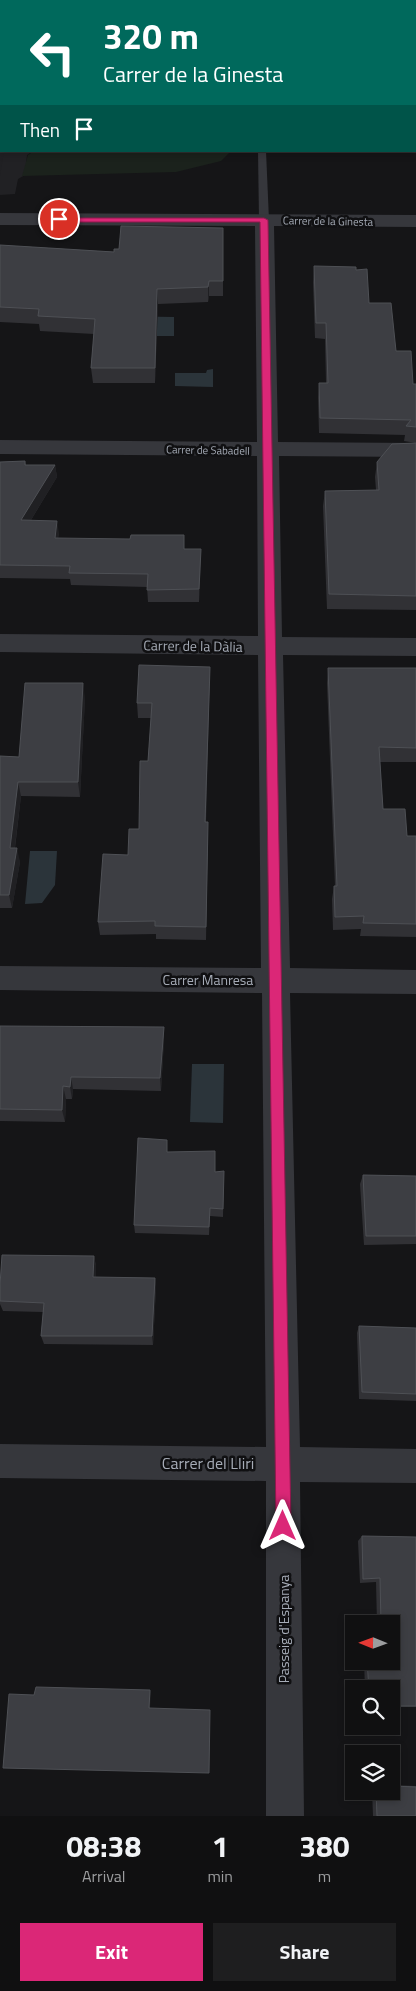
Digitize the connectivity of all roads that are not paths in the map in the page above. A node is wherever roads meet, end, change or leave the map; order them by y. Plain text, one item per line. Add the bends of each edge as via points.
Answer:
1 (262, 152) edge
2 (0, 219) edge
3 (264, 220) junction
4 (416, 222) edge
5 (0, 447) edge
6 (267, 450) junction
7 (416, 450) edge
8 (0, 644) edge
9 (270, 647) junction
10 (416, 647) edge
11 (0, 978) edge
12 (274, 980) junction
13 (416, 982) edge
14 (0, 1461) edge
15 (284, 1464) junction
16 (416, 1466) edge
17 (285, 1816) edge

1 - 3 lane, Passeig d'Espanya
2 - 3 street, Carrer de la Ginesta
3 - 4 street, Carrer de la Ginesta
3 - 6 street, Passeig d'Espanya
5 - 6 street, Carrer de Sabadell
6 - 7 street, Carrer de Sabadell
6 - 9 street, Passeig d'Espanya
8 - 9 street, Carrer de la Dàlia
9 - 10 street, Carrer de la Dàlia
9 - 12 street, Passeig d'Espanya
11 - 12 street, Carrer Manresa
12 - 13 street, Carrer Manresa
12 - 15 street, Passeig d'Espanya
14 - 15 street, Carrer del Lliri
15 - 16 street, Carrer del Lliri
15 - 17 street, Passeig d'Espanya

